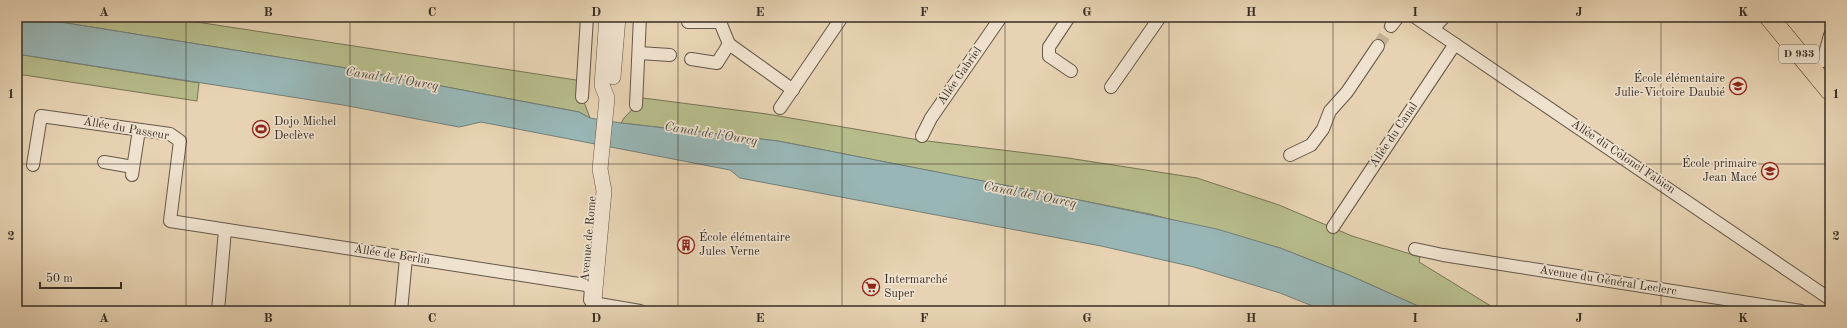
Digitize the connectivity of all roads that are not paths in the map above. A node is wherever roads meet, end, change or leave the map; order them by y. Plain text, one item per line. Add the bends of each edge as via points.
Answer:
1 (587, 17) edge
2 (607, 17) edge
3 (618, 17) edge
4 (640, 17) edge
5 (842, 17) edge
6 (1001, 17) edge
7 (1069, 17) edge
8 (1160, 17) edge
9 (1415, 17) edge
10 (1444, 17) edge
11 (1769, 17) edge
12 (1786, 17) edge
13 (688, 22) dead end
14 (1433, 29) junction
15 (1830, 35) edge
16 (729, 44) junction
17 (1455, 44) junction
18 (1378, 46) tunnel mouth
19 (639, 53) junction
20 (670, 55) dead end
21 (691, 59) dead end
22 (1826, 66) edge
23 (1071, 71) dead end
24 (1111, 87) dead end
25 (793, 90) junction
26 (1830, 90) edge
27 (582, 97) dead end
28 (607, 98) junction
29 (636, 105) dead end
30 (780, 108) dead end
31 (139, 130) junction
32 (922, 136) dead end
33 (1290, 155) dead end
34 (104, 162) dead end
35 (33, 165) dead end
36 (601, 165) junction
37 (170, 221) joint
38 (1333, 227) dead end
39 (225, 230) junction
40 (1415, 249) dead end
41 (406, 258) junction
42 (586, 285) junction
43 (1830, 299) edge
44 (590, 309) edge
45 (218, 311) edge
46 (401, 311) edge
47 (640, 311) edge
48 (1801, 311) edge

1 - 27 street
2 - 28 street via 602,85
3 - 28 street via 612,87
4 - 19 street
5 - 25 street
6 - 32 street, Allée Gabriel via 931,118
7 - 23 street via 1049,47 1049,56
8 - 24 street
9 - 14 street, Allée du Colonel Fabien
10 - 14 street
11 - 26 main road, D 933
12 - 22 main road, D 933
13 - 16 street via 720,22
14 - 17 street, Allée du Colonel Fabien
15 - 22 street
16 - 21 street via 717,63
16 - 25 street
17 - 38 street, Allée du Canal
17 - 43 street, Allée du Colonel Fabien
18 - 33 street via 1347,92 1330,111 1323,129 1311,145
19 - 20 street
19 - 29 street
25 - 30 street
28 - 36 street
31 - 34 street via 132,171
31 - 35 street, Allée du Passeur via 41,116
31 - 37 street, Allée du Passeur via 170,134 180,141
36 - 42 street, Avenue de Rome via 594,189
36 - 44 street, Avenue de Rome via 604,191
37 - 39 street, Allée de Berlin
39 - 41 street, Allée de Berlin
39 - 45 street
40 - 48 street, Avenue du Général Leclerc
41 - 42 street, Allée de Berlin
41 - 46 street
42 - 44 street, Avenue de Rome
44 - 47 street

